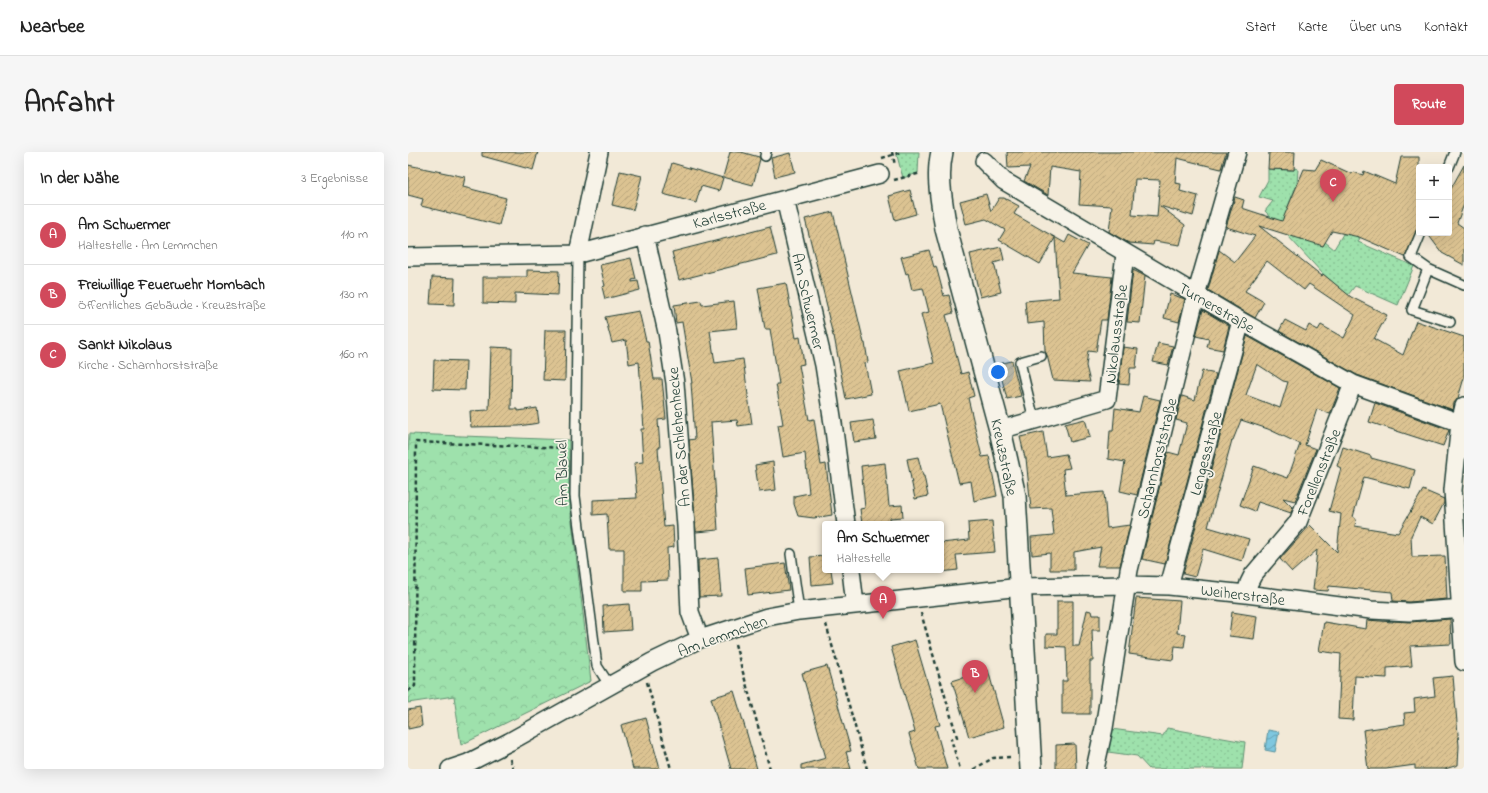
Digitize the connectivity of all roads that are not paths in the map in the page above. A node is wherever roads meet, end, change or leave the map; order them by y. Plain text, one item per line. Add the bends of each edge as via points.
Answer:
1 (599, 152) edge
2 (942, 152) edge
3 (1237, 152) edge
4 (1455, 152) edge
5 (984, 162) dead end
6 (1450, 164) edge
7 (880, 174) road end
8 (785, 199) junction
9 (645, 235) junction
10 (1420, 236) edge
11 (578, 254) junction
12 (1125, 254) junction
13 (408, 257) edge
14 (1428, 269) junction
15 (1464, 285) edge
16 (1196, 295) junction
17 (1241, 321) junction
18 (1450, 322) dead end
19 (1041, 356) dead end
20 (1354, 384) junction
21 (1464, 406) edge
22 (1034, 420) junction
23 (1462, 422) edge
24 (1000, 430) junction
25 (846, 521) edge
26 (791, 554) dead end
27 (851, 573) edge
28 (1127, 585) junction
29 (1169, 586) junction
30 (1021, 587) junction
31 (1246, 594) junction
32 (855, 605) junction
33 (1462, 608) edge
34 (799, 611) junction
35 (700, 639) junction
36 (1464, 662) edge
37 (610, 686) junction
38 (1024, 763) edge
39 (452, 769) edge
40 (1094, 769) edge

1 - 11 street
2 - 24 street, Kreuzstraße via 939,174 946,228
3 - 16 street, Scharnhorststraße
4 - 6 lane
5 - 12 street, Turnerstraße via 1004,181
7 - 8 street, Karlsstraße
8 - 9 street, Karlsstraße
8 - 25 street, Am Schwermer via 824,365
9 - 11 street, Karlsstraße
9 - 35 street, An der Schlehenhecke via 667,332 675,383 690,612
10 - 14 lane via 1411,257
11 - 13 street, Karlsstraße
11 - 37 lane, Am Blauel via 575,496 597,666
12 - 16 street, Turnerstraße
12 - 22 street, Nikolausstraße via 1107,399
14 - 15 lane
14 - 18 lane via 1412,310
16 - 17 street, Turnerstraße
16 - 28 street, Scharnhorststraße
17 - 20 street, Turnerstraße
17 - 29 street, Lengesstraße
19 - 22 lane via 1020,362
20 - 23 street, Turnerstraße
20 - 31 street, Forellenstraße via 1298,522 1253,575
21 - 23 street
22 - 24 street, Nikolausstraße
23 - 33 street via 1453,490
24 - 30 street, Kreuzstraße via 1015,496
26 - 34 lane
27 - 32 street
28 - 29 street, Weiherstraße
28 - 30 street, Weiherstraße
28 - 40 street, Scharnhorststraße via 1104,728
29 - 31 street, Weiherstraße
30 - 32 street, Am Lemmchen
30 - 38 street, Kreuzstraße
31 - 33 street, Weiherstraße via 1371,610 1409,612
32 - 34 street, Am Lemmchen
33 - 36 street
34 - 35 street, Am Lemmchen via 761,619
35 - 37 street, Am Lemmchen
37 - 39 street, Am Lemmchen via 510,742

